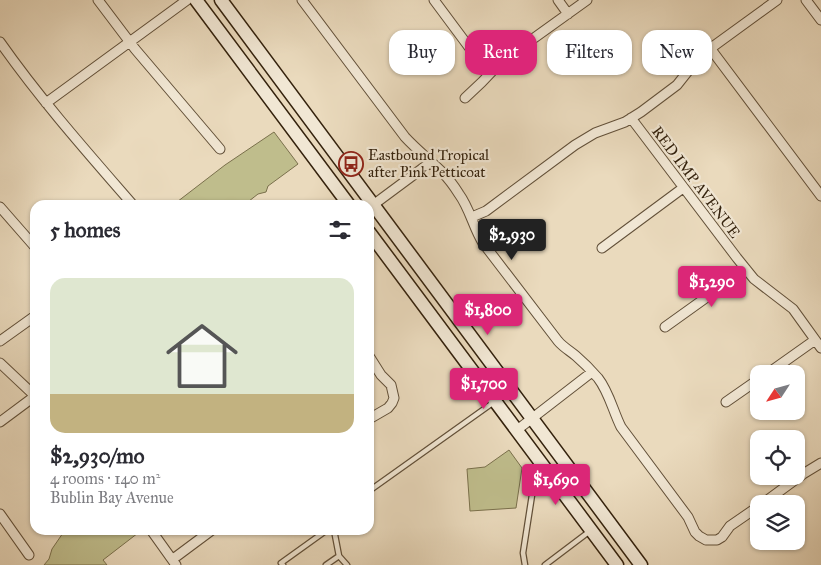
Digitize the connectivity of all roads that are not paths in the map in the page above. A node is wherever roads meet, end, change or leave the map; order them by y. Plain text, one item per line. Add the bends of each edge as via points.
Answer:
1 (98, 0) edge
2 (186, 0) edge
3 (196, 0) edge
4 (221, 0) edge
5 (302, 0) edge
6 (434, 0) edge
7 (558, 0) edge
8 (587, 0) edge
9 (777, 0) edge
10 (806, 0) edge
11 (568, 14) junction
12 (821, 20) edge
13 (537, 36) edge
14 (465, 41) edge
15 (0, 42) edge
16 (130, 42) junction
17 (712, 47) edge
18 (712, 51) edge
19 (489, 75) edge
20 (685, 75) edge
21 (465, 98) dead end
22 (46, 103) junction
23 (631, 118) junction
24 (220, 149) dead end
25 (431, 162) junction
26 (683, 188) junction
27 (821, 196) edge
28 (129, 200) edge
29 (345, 200) edge
30 (366, 200) edge
31 (374, 205) edge
32 (0, 207) edge
33 (374, 211) edge
34 (472, 217) junction
35 (374, 239) edge
36 (30, 241) edge
37 (602, 248) dead end
38 (746, 269) junction
39 (30, 320) edge
40 (665, 327) dead end
41 (815, 340) junction
42 (0, 341) edge
43 (821, 348) edge
44 (0, 363) edge
45 (374, 364) edge
46 (780, 365) edge
47 (592, 372) junction
48 (750, 385) edge
49 (30, 391) edge
50 (30, 400) edge
51 (495, 401) junction
52 (726, 402) dead end
53 (374, 416) edge
54 (532, 418) junction
55 (0, 422) edge
56 (516, 430) junction
57 (538, 459) junction
58 (821, 463) edge
59 (374, 487) edge
60 (774, 495) edge
61 (750, 512) edge
62 (0, 514) edge
63 (591, 530) junction
64 (155, 535) edge
65 (206, 535) edge
66 (319, 535) edge
67 (335, 535) edge
68 (29, 555) dead end
69 (339, 556) junction
70 (174, 562) edge
71 (283, 565) edge
72 (326, 565) edge
73 (347, 565) edge
74 (525, 565) edge
75 (545, 565) edge
76 (617, 565) edge
77 (641, 565) edge

1 - 16 street
2 - 16 street
3 - 29 main road
4 - 30 main road
5 - 25 street via 405,137
6 - 14 street
7 - 11 street
8 - 11 street
9 - 17 street
10 - 12 street
11 - 13 street
15 - 22 street
16 - 22 street
16 - 24 street
18 - 27 street
19 - 21 street
20 - 23 street
22 - 28 street
23 - 26 street, RED IMP AVENUE
23 - 34 street via 575,145 486,211
25 - 31 street
25 - 34 street via 460,194
26 - 37 street
26 - 38 street, RED IMP AVENUE
32 - 36 street
33 - 54 main road
34 - 47 street via 483,242 558,341
35 - 51 main road
38 - 40 street
38 - 41 street, RED IMP AVENUE via 793,310
39 - 42 street
41 - 43 street, RED IMP AVENUE
41 - 46 street
44 - 49 street
45 - 53 street via 391,385 394,398 388,408
47 - 54 street
47 - 61 street via 604,387 621,427 688,517 695,532 706,540 717,540
48 - 52 street
50 - 55 street
51 - 56 main road
51 - 59 lane
54 - 56 street
54 - 77 main road
56 - 57 main road
57 - 63 main road
57 - 74 lane via 522,553
58 - 60 street
62 - 68 street
63 - 75 lane
63 - 76 main road
64 - 70 street
65 - 70 street
66 - 71 lane via 281,563
67 - 69 lane
69 - 72 lane
69 - 73 lane

